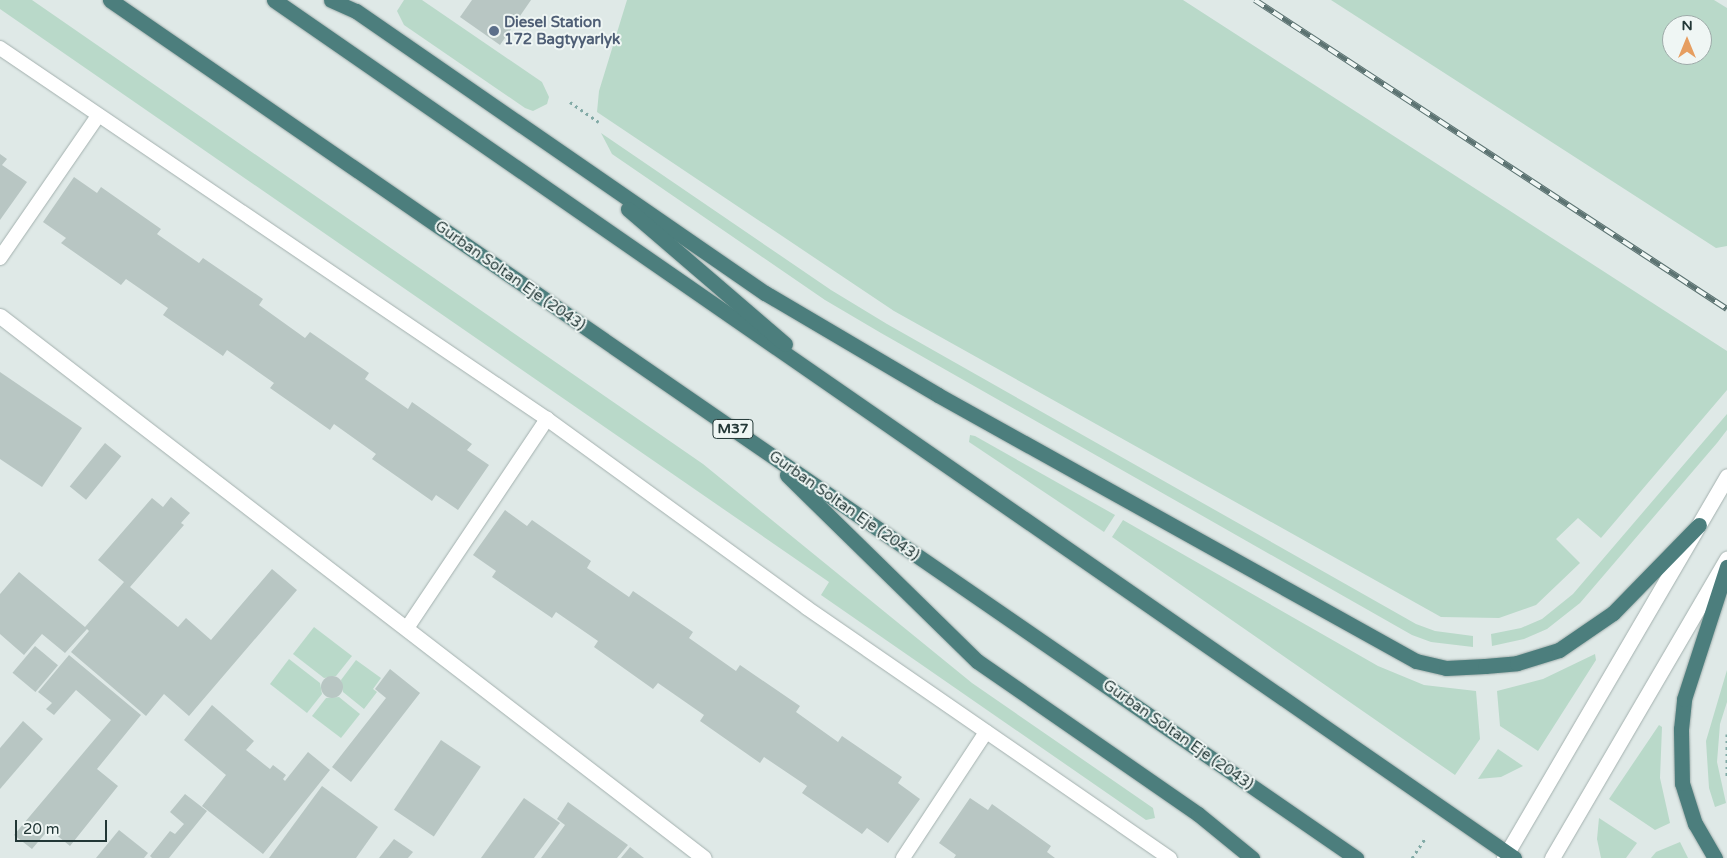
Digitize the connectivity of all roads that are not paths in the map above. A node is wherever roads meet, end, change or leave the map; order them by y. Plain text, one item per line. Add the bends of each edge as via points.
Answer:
1 (110, 0) edge
2 (274, 0) edge
3 (331, 0) edge
4 (0, 48) edge
5 (98, 116) junction
6 (568, 158) junction
7 (0, 258) edge
8 (0, 316) edge
9 (848, 398) junction
10 (546, 419) junction
11 (757, 446) junction
12 (1727, 476) edge
13 (1699, 525) junction
14 (1727, 558) edge
15 (1727, 567) edge
16 (407, 628) junction
17 (986, 732) junction
18 (1508, 856) edge
19 (704, 858) edge
20 (902, 858) edge
21 (1170, 858) edge
22 (1252, 858) edge
23 (1356, 858) edge
24 (1552, 858) edge
25 (1716, 858) edge

1 - 11 highway, Gurban Soltan Eje (2043) / M37
2 - 9 highway
3 - 6 highway via 356,11
4 - 5 lane
5 - 7 lane
5 - 10 lane
6 - 9 highway
6 - 13 highway via 790,308 964,410 1416,661 1446,668 1485,666 1517,663 1559,650 1613,613
8 - 16 street
9 - 18 highway
10 - 16 lane
10 - 17 lane via 807,608
11 - 22 highway via 977,661 1198,814
11 - 23 highway, Gurban Soltan Eje (2043) / M37
12 - 13 street
13 - 18 street
14 - 24 street
15 - 25 highway via 1684,699 1681,729 1680,763 1684,792 1702,838
16 - 19 street
17 - 20 lane
17 - 21 lane

